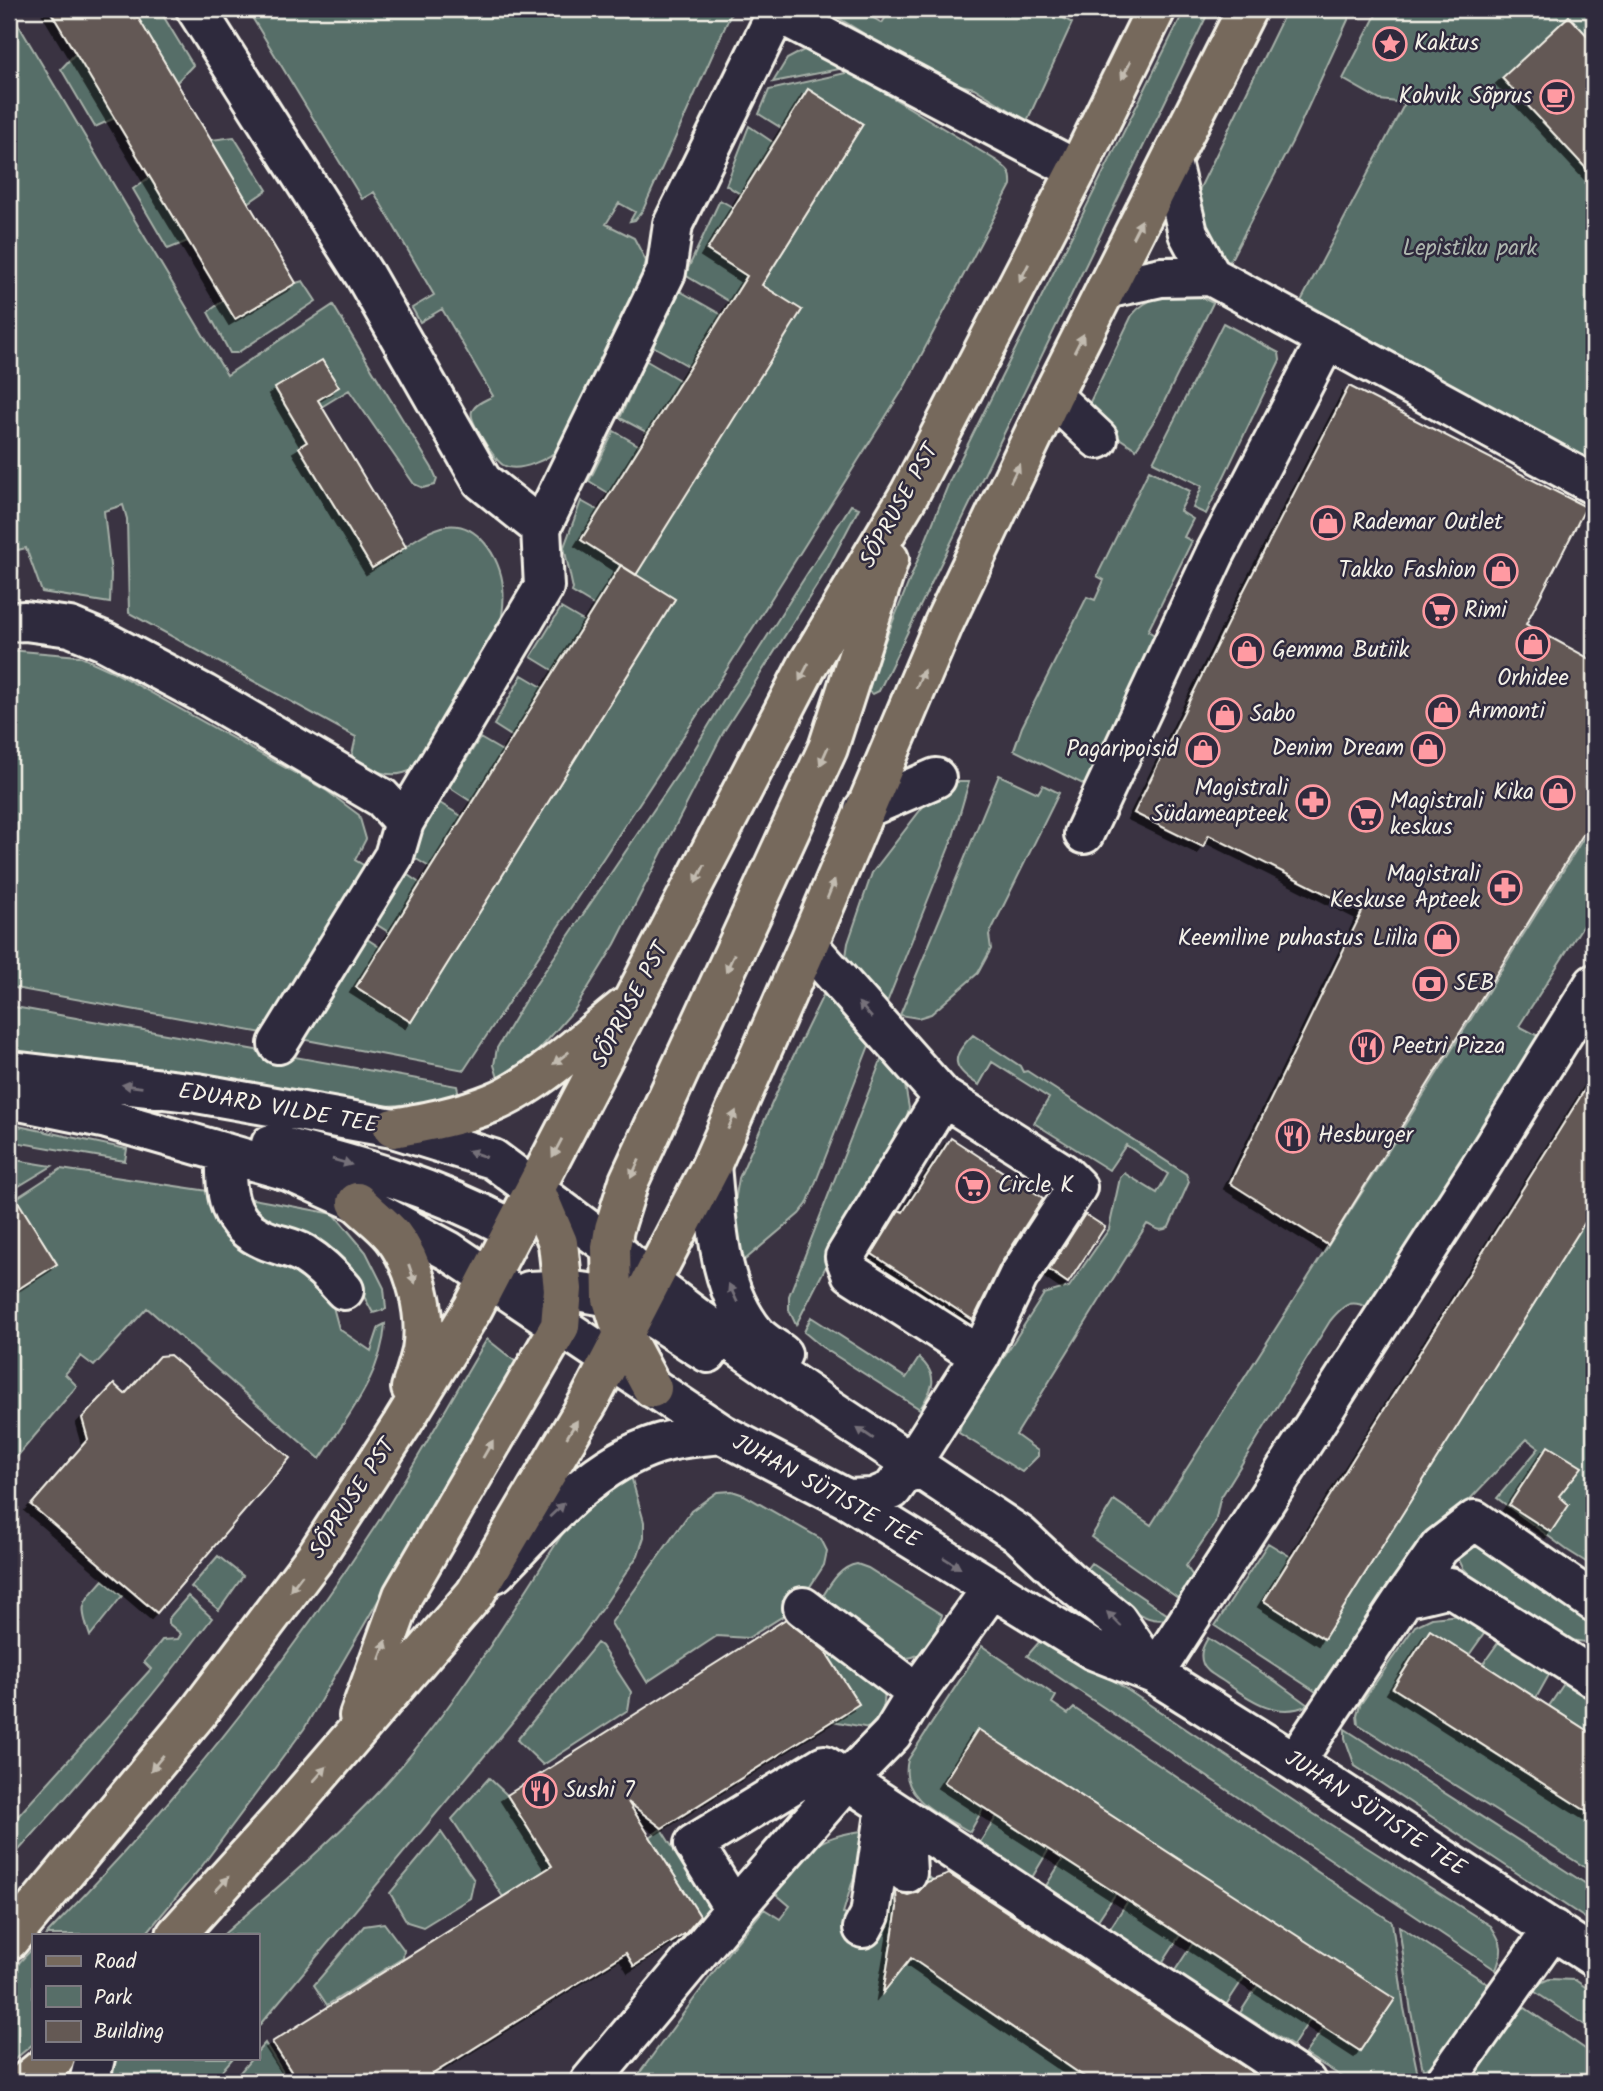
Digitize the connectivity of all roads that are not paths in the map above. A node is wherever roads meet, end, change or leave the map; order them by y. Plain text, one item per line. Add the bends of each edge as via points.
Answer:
1 (196, 9) edge
2 (1156, 9) edge
3 (1247, 9) edge
4 (778, 10) edge
5 (1171, 162) junction
6 (1077, 170) junction
7 (1210, 276) junction
8 (1106, 289) junction
9 (1327, 340) junction
10 (1052, 396) junction
11 (1098, 439) dead end
12 (1594, 485) edge
13 (910, 493) junction
14 (541, 528) junction
15 (9, 622) edge
16 (936, 778) dead end
17 (864, 809) junction
18 (404, 822) junction
19 (1084, 834) dead end
20 (808, 945) junction
21 (1594, 984) edge
22 (634, 1000) junction
23 (278, 1044) dead end
24 (9, 1073) edge
25 (943, 1097) junction
26 (9, 1099) edge
27 (107, 1119) junction
28 (393, 1128) junction
29 (226, 1153) junction
30 (711, 1166) junction
31 (535, 1189) junction
32 (357, 1202) junction
33 (691, 1203) junction
34 (514, 1230) junction
35 (558, 1243) junction
36 (611, 1247) junction
37 (344, 1290) dead end
38 (491, 1291) junction
39 (561, 1308) junction
40 (626, 1317) junction
41 (981, 1356) junction
42 (652, 1388) joint
43 (818, 1402) junction
44 (402, 1424) junction
45 (722, 1434) junction
46 (911, 1464) junction
47 (847, 1499) junction
48 (992, 1588) junction
49 (475, 1594) junction
50 (1404, 1598) junction
51 (1594, 1602) edge
52 (803, 1607) dead end
53 (1154, 1674) junction
54 (1594, 1678) edge
55 (917, 1693) junction
56 (352, 1738) junction
57 (1295, 1762) junction
58 (847, 1780) junction
59 (895, 1813) junction
60 (907, 1873) dead end
61 (737, 1906) junction
62 (863, 1928) dead end
63 (1553, 1929) junction
64 (11, 1933) edge
65 (177, 1934) edge
66 (1594, 1957) edge
67 (53, 2060) edge
68 (94, 2060) edge
69 (26, 2082) edge
70 (89, 2082) edge
71 (590, 2082) edge
72 (1306, 2082) edge
73 (1445, 2082) edge

1 - 14 street via 365,276 482,481
2 -> 6 main road, SÕPRUSE PST
3 - 5 main road
4 - 6 street
4 - 14 street via 673,224 666,272
5 - 7 street via 1188,233
8 -> 5 main road
6 -> 13 main road, SÕPRUSE PST
7 - 8 street via 1161,277
7 - 9 street
10 -> 8 main road
9 - 12 street
9 - 19 street via 1215,554
10 - 11 street
17 -> 10 main road via 944,623
13 -> 22 main road, SÕPRUSE PST via 808,664
13 -> 36 main road via 828,748 629,1181
14 - 18 street via 544,587
15 - 18 street via 69,627 104,641 382,798
16 - 17 street
20 -> 17 main road
18 - 23 street via 394,856
25 -> 20 street
30 -> 20 main road
21 - 53 street
22 -> 28 main road via 551,1066 495,1102 447,1118
22 -> 31 main road, SÕPRUSE PST
28 -> 24 street, EDUARD VILDE TEE via 197,1093
25 - 41 street via 1063,1172 1077,1187 1018,1277
25 - 41 street via 845,1257 851,1273
26 - 27 street, EDUARD VILDE TEE
27 - 29 street, EDUARD VILDE TEE
27 -> 34 street via 248,1139 341,1161 458,1201
31 -> 28 street, EDUARD VILDE TEE via 493,1159
29 - 32 street, EDUARD VILDE TEE via 288,1171
29 - 37 street via 225,1187 240,1224 259,1238 304,1254
30 - 33 main road
43 -> 30 street via 808,1375 757,1335 728,1283 720,1253
31 - 34 main road, SÕPRUSE PST
31 - 35 main road
31 - 36 street, EDUARD VILDE TEE
32 - 38 street, EDUARD VILDE TEE via 449,1251
32 -> 44 main road via 393,1236 409,1264 422,1314 422,1349
33 - 36 main road via 651,1234
33 - 40 main road
34 - 35 main road
34 - 38 main road, SÕPRUSE PST
35 - 36 main road
35 - 39 main road
36 - 40 street, EDUARD VILDE TEE
38 - 39 street
38 - 44 main road, SÕPRUSE PST
39 - 40 street
39 - 40 street
56 -> 39 main road via 403,1595
40 - 42 main road
40 - 43 street via 788,1404
49 -> 40 main road via 589,1401
41 - 46 street
42 - 45 street, JUHAN SÜTISTE TEE
46 -> 43 street, JUHAN SÜTISTE TEE
44 -> 64 main road, SÕPRUSE PST via 316,1556 216,1689
45 - 47 street, JUHAN SÜTISTE TEE
49 -> 45 street via 600,1473 667,1441
46 - 47 street via 892,1490 873,1498
53 -> 46 street, JUHAN SÜTISTE TEE via 1117,1620 1020,1535
47 -> 48 street, JUHAN SÜTISTE TEE
48 - 53 street, JUHAN SÜTISTE TEE via 1093,1650
48 - 55 street
49 - 56 main road
50 - 51 street via 1440,1547 1475,1520
50 - 54 street via 1450,1587
50 - 57 street
52 - 55 street
53 - 57 street, JUHAN SÜTISTE TEE
55 - 58 street via 892,1734
65 -> 56 main road
57 - 63 street, JUHAN SÜTISTE TEE
58 - 59 street
58 - 61 street
58 - 61 street via 824,1765 694,1844
59 - 60 street
59 - 62 street
59 - 72 street
61 - 71 street
63 - 66 street, JUHAN SÜTISTE TEE
63 - 73 street
67 - 69 main road
68 - 70 street

